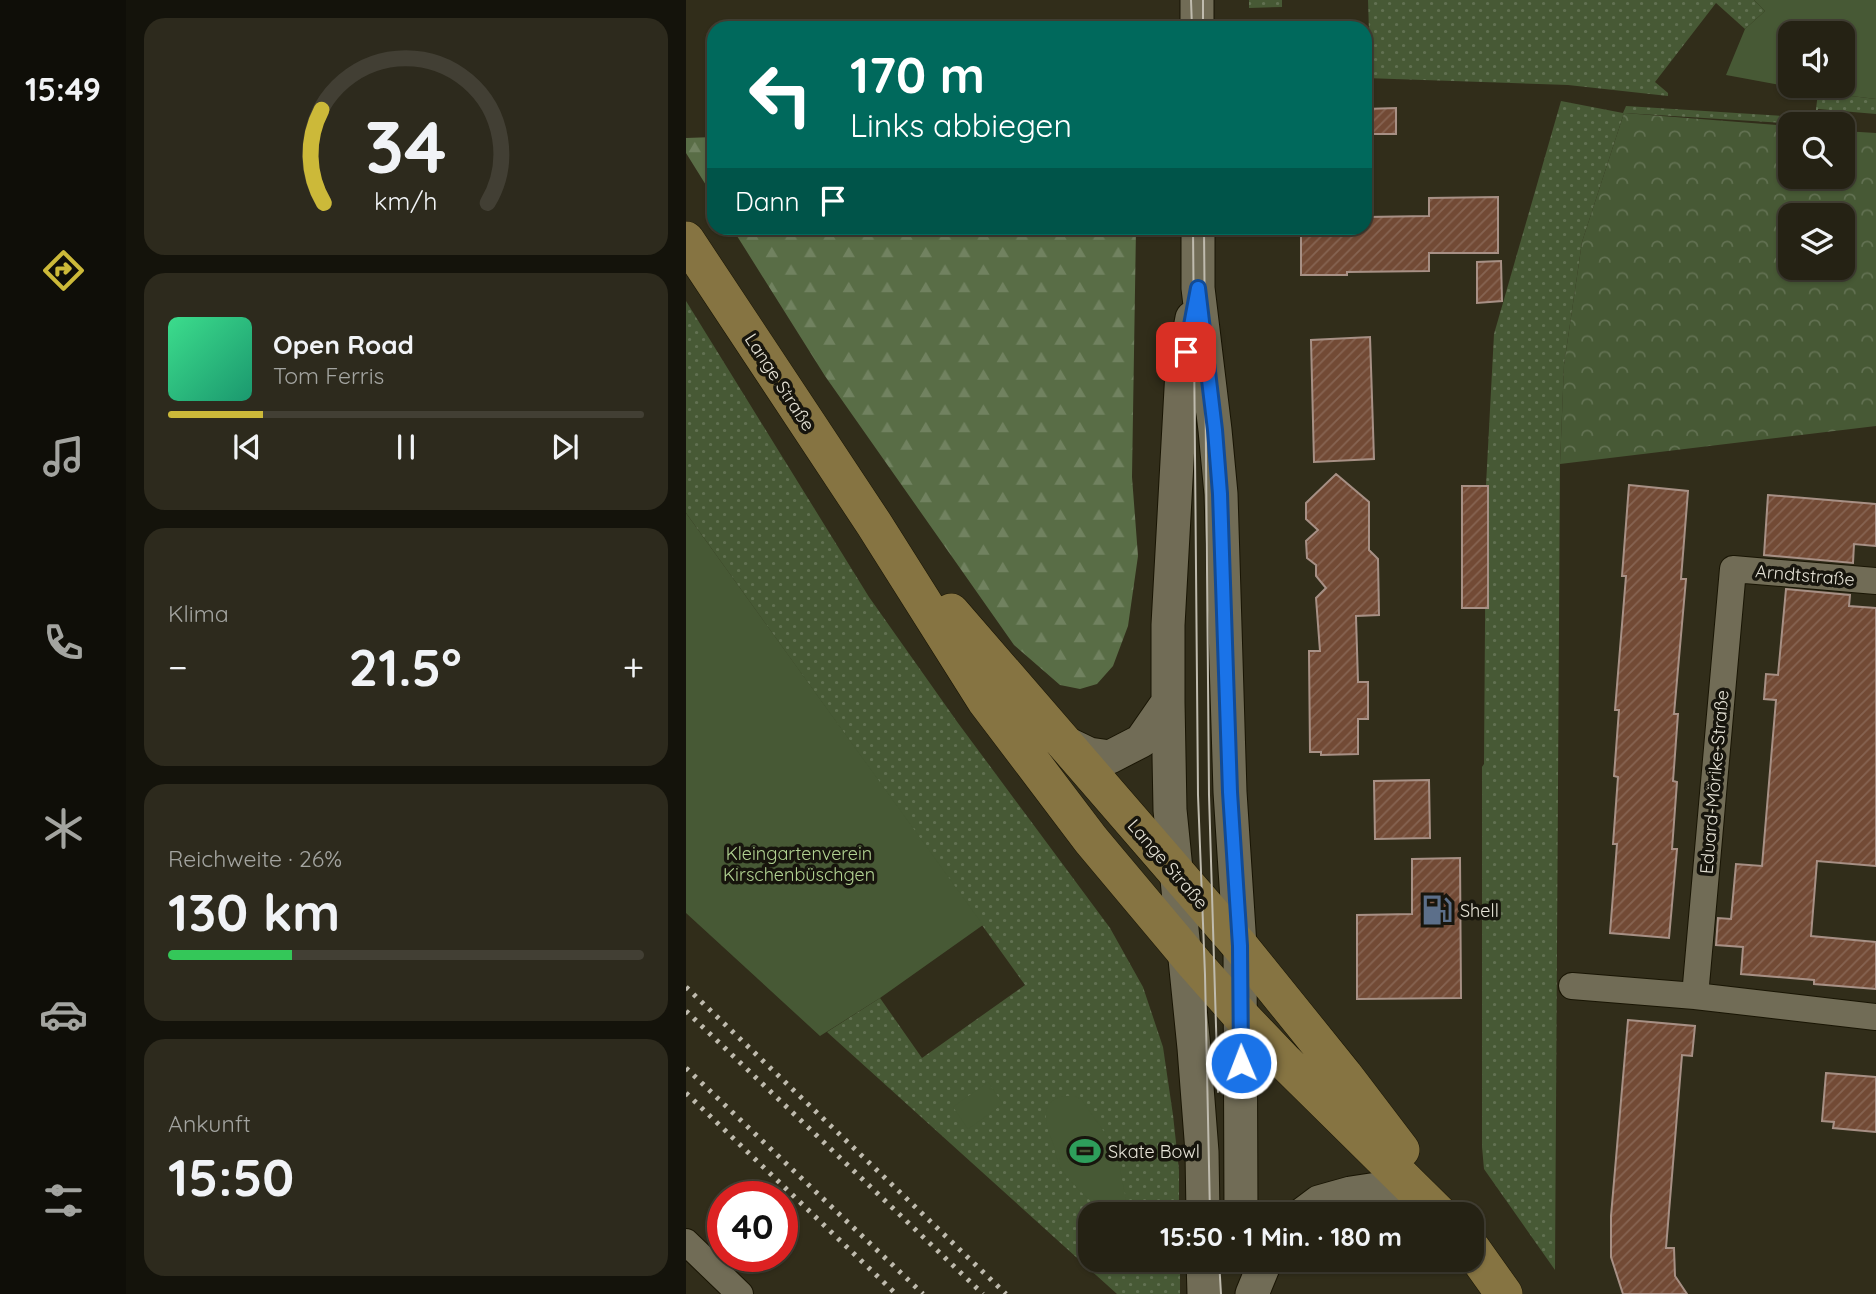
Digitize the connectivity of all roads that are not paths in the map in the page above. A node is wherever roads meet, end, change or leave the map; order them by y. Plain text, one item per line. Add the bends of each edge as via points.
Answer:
1 (1197, 0) edge
2 (1197, 21) edge
3 (1198, 235) edge
4 (686, 240) edge
5 (1198, 288) junction
6 (874, 524) junction
7 (1733, 569) joint
8 (1876, 581) edge
9 (1168, 702) junction
10 (1063, 742) junction
11 (1176, 873) junction
12 (1240, 946) junction
13 (1184, 950) junction
14 (1572, 986) dead end
15 (1695, 996) junction
16 (1241, 1016) junction
17 (1876, 1017) edge
18 (1203, 1202) edge
19 (1241, 1202) edge
20 (1319, 1202) edge
21 (1421, 1202) edge
22 (1431, 1202) edge
23 (1433, 1202) edge
24 (686, 1242) edge
25 (1484, 1266) edge
26 (1203, 1272) edge
27 (1240, 1272) edge
28 (1261, 1272) edge
29 (740, 1294) edge
30 (1204, 1294) edge
31 (1239, 1294) edge
32 (1252, 1294) edge
33 (1504, 1294) edge

1 - 2 street
3 - 5 street
4 - 6 main road, Lange Straße
5 - 9 street via 1182,371
5 - 12 street via 1220,494
6 - 10 main road, Lange Straße
6 - 13 main road, Lange Straße via 985,700 1091,840
7 - 8 street, Arndtstraße
7 - 15 street, Eduard-Mörike-Straße
9 - 10 street via 1141,741 1110,757 1089,754
9 - 11 street
10 - 11 main road, Lange Straße
11 - 12 main road, Lange Straße
11 - 13 street
12 - 16 street
12 - 23 main road, Lange Straße via 1344,1075
13 - 16 main road, Lange Straße
13 - 18 street
14 - 15 street
15 - 17 street
16 - 19 street
16 - 22 main road, Lange Straße
20 - 21 street via 1384,1188
24 - 29 street
25 - 33 main road
26 - 30 street
27 - 31 street
28 - 32 street

